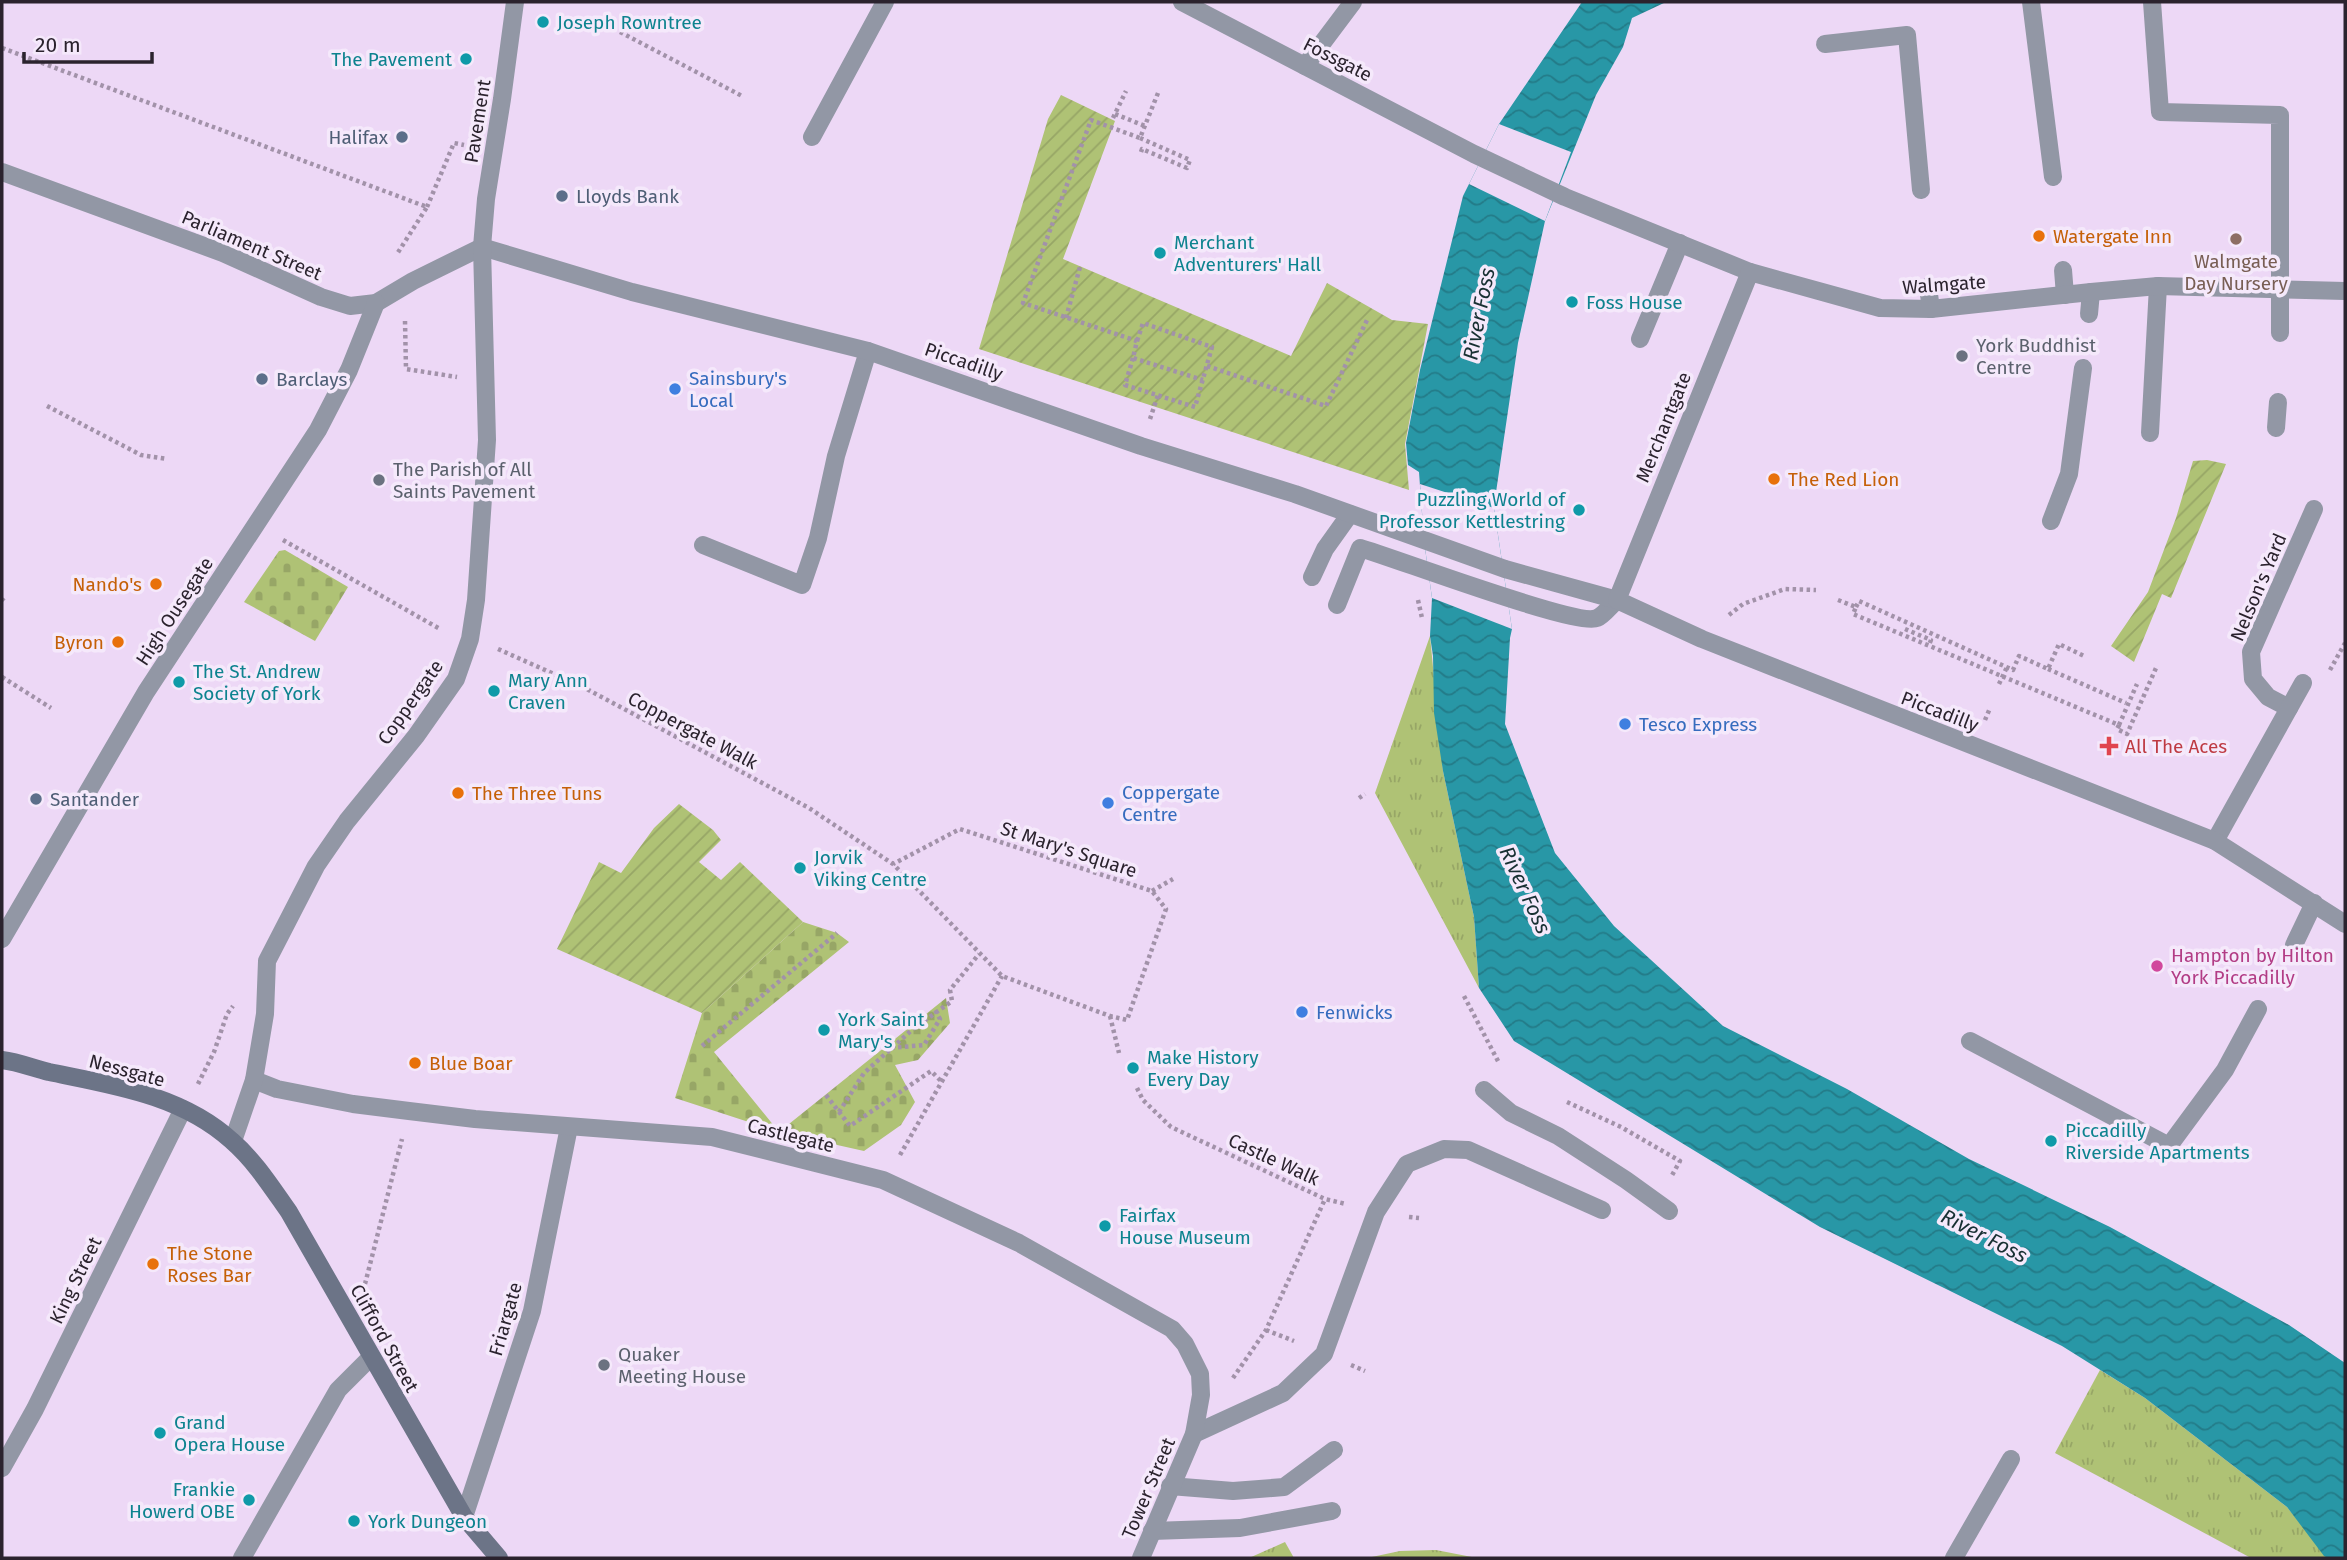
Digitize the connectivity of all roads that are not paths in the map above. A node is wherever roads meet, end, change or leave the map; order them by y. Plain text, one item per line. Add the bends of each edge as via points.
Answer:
1 (515, 2) edge
2 (1182, 2) edge
3 (1353, 2) edge
4 (2031, 2) edge
5 (2152, 2) edge
6 (878, 5) edge
7 (1825, 44) dead end
8 (1305, 66) junction
9 (812, 138) dead end
10 (2, 172) edge
11 (2053, 177) dead end
12 (1921, 190) dead end
13 (1565, 197) joint
14 (1680, 243) junction
15 (482, 247) junction
16 (2063, 270) dead end
17 (1750, 272) junction
18 (2158, 286) junction
19 (1928, 287) dead end
20 (2282, 289) junction
21 (2345, 291) edge
22 (2091, 292) junction
23 (2066, 295) junction
24 (376, 303) junction
25 (1931, 309) junction
26 (2089, 314) dead end
27 (2280, 333) dead end
28 (1640, 339) dead end
29 (868, 351) junction
30 (2083, 368) dead end
31 (2278, 402) dead end
32 (2276, 428) dead end
33 (2150, 433) dead end
34 (2314, 509) dead end
35 (1350, 514) junction
36 (2052, 521) dead end
37 (703, 545) dead end
38 (1312, 577) dead end
39 (1617, 600) junction
40 (1337, 605) dead end
41 (2303, 683) dead end
42 (2289, 708) junction
43 (2215, 841) junction
44 (2315, 903) junction
45 (2345, 924) edge
46 (2, 939) edge
47 (2294, 945) dead end
48 (2258, 1009) dead end
49 (1970, 1041) dead end
50 (2, 1060) edge
51 (254, 1080) junction
52 (1484, 1090) dead end
53 (183, 1109) junction
54 (569, 1127) junction
55 (233, 1141) junction
56 (1662, 1206) road end
57 (1602, 1210) dead end
58 (371, 1357) junction
59 (1194, 1434) junction
60 (1334, 1450) dead end
61 (2011, 1459) dead end
62 (2, 1468) edge
63 (1170, 1486) junction
64 (1332, 1511) dead end
65 (464, 1517) junction
66 (1152, 1531) junction
67 (242, 1558) edge
68 (499, 1558) edge
69 (1141, 1558) edge
70 (1954, 1558) edge

1 - 15 street, Pavement
2 - 8 street, Fossgate
3 - 8 street
4 - 11 street
5 - 20 street via 2160,112 2280,115
6 - 9 street
7 - 12 street via 1907,35
8 - 13 street, Fossgate
10 - 24 street, Parliament Street via 223,253 321,297 350,306
13 - 14 street, Walmgate
14 - 17 street, Walmgate
14 - 28 street
15 - 24 street
15 - 29 street, Piccadilly via 632,292
15 - 51 street, Coppergate via 487,440 470,639 456,679 316,866 267,961 265,1014
16 - 23 street
17 - 25 street, Walmgate via 1881,308
17 - 39 street, Merchantgate
18 - 20 street, Walmgate
18 - 22 street, Walmgate
18 - 33 street
19 - 25 street
20 - 21 street, Walmgate
20 - 27 street
22 - 23 street, Walmgate
22 - 26 street
23 - 25 street, Walmgate
24 - 46 street, High Ousegate via 318,430 146,692
29 - 35 street, Piccadilly
29 - 37 street via 802,585
30 - 36 street via 2069,474
31 - 32 street
34 - 42 street, Nelson's Yard via 2251,652 2253,679 2268,697
35 - 38 street
35 - 39 street, Piccadilly via 1505,569
39 - 40 street via 1598,618 1584,620 1360,548
39 - 43 street, Piccadilly via 1702,639
41 - 42 street
42 - 43 street
43 - 44 street, Piccadilly
44 - 45 street, Piccadilly
44 - 47 street
48 - 49 street via 2225,1070 2169,1146
50 - 53 main road, Nessgate via 119,1087
51 - 54 street, Castlegate via 277,1090 409,1111
51 - 55 street, Coppergate
52 - 56 street via 1511,1113 1558,1136
53 - 55 main road, Nessgate
53 - 62 street, King Street
54 - 59 street, Castlegate via 712,1137 883,1180 1019,1243 1172,1329 1200,1374
54 - 65 street, Friargate via 532,1311
55 - 58 main road, Clifford Street via 289,1212
57 - 59 street via 1468,1150 1444,1149 1407,1164 1376,1212 1324,1354 1283,1392
58 - 65 main road, Clifford Street
58 - 67 street via 338,1390
59 - 63 street, Tower Street
60 - 63 street via 1284,1487 1233,1491
61 - 70 street
63 - 66 street, Tower Street
64 - 66 street via 1240,1528
65 - 68 main road, Clifford Street
66 - 69 street, Tower Street

